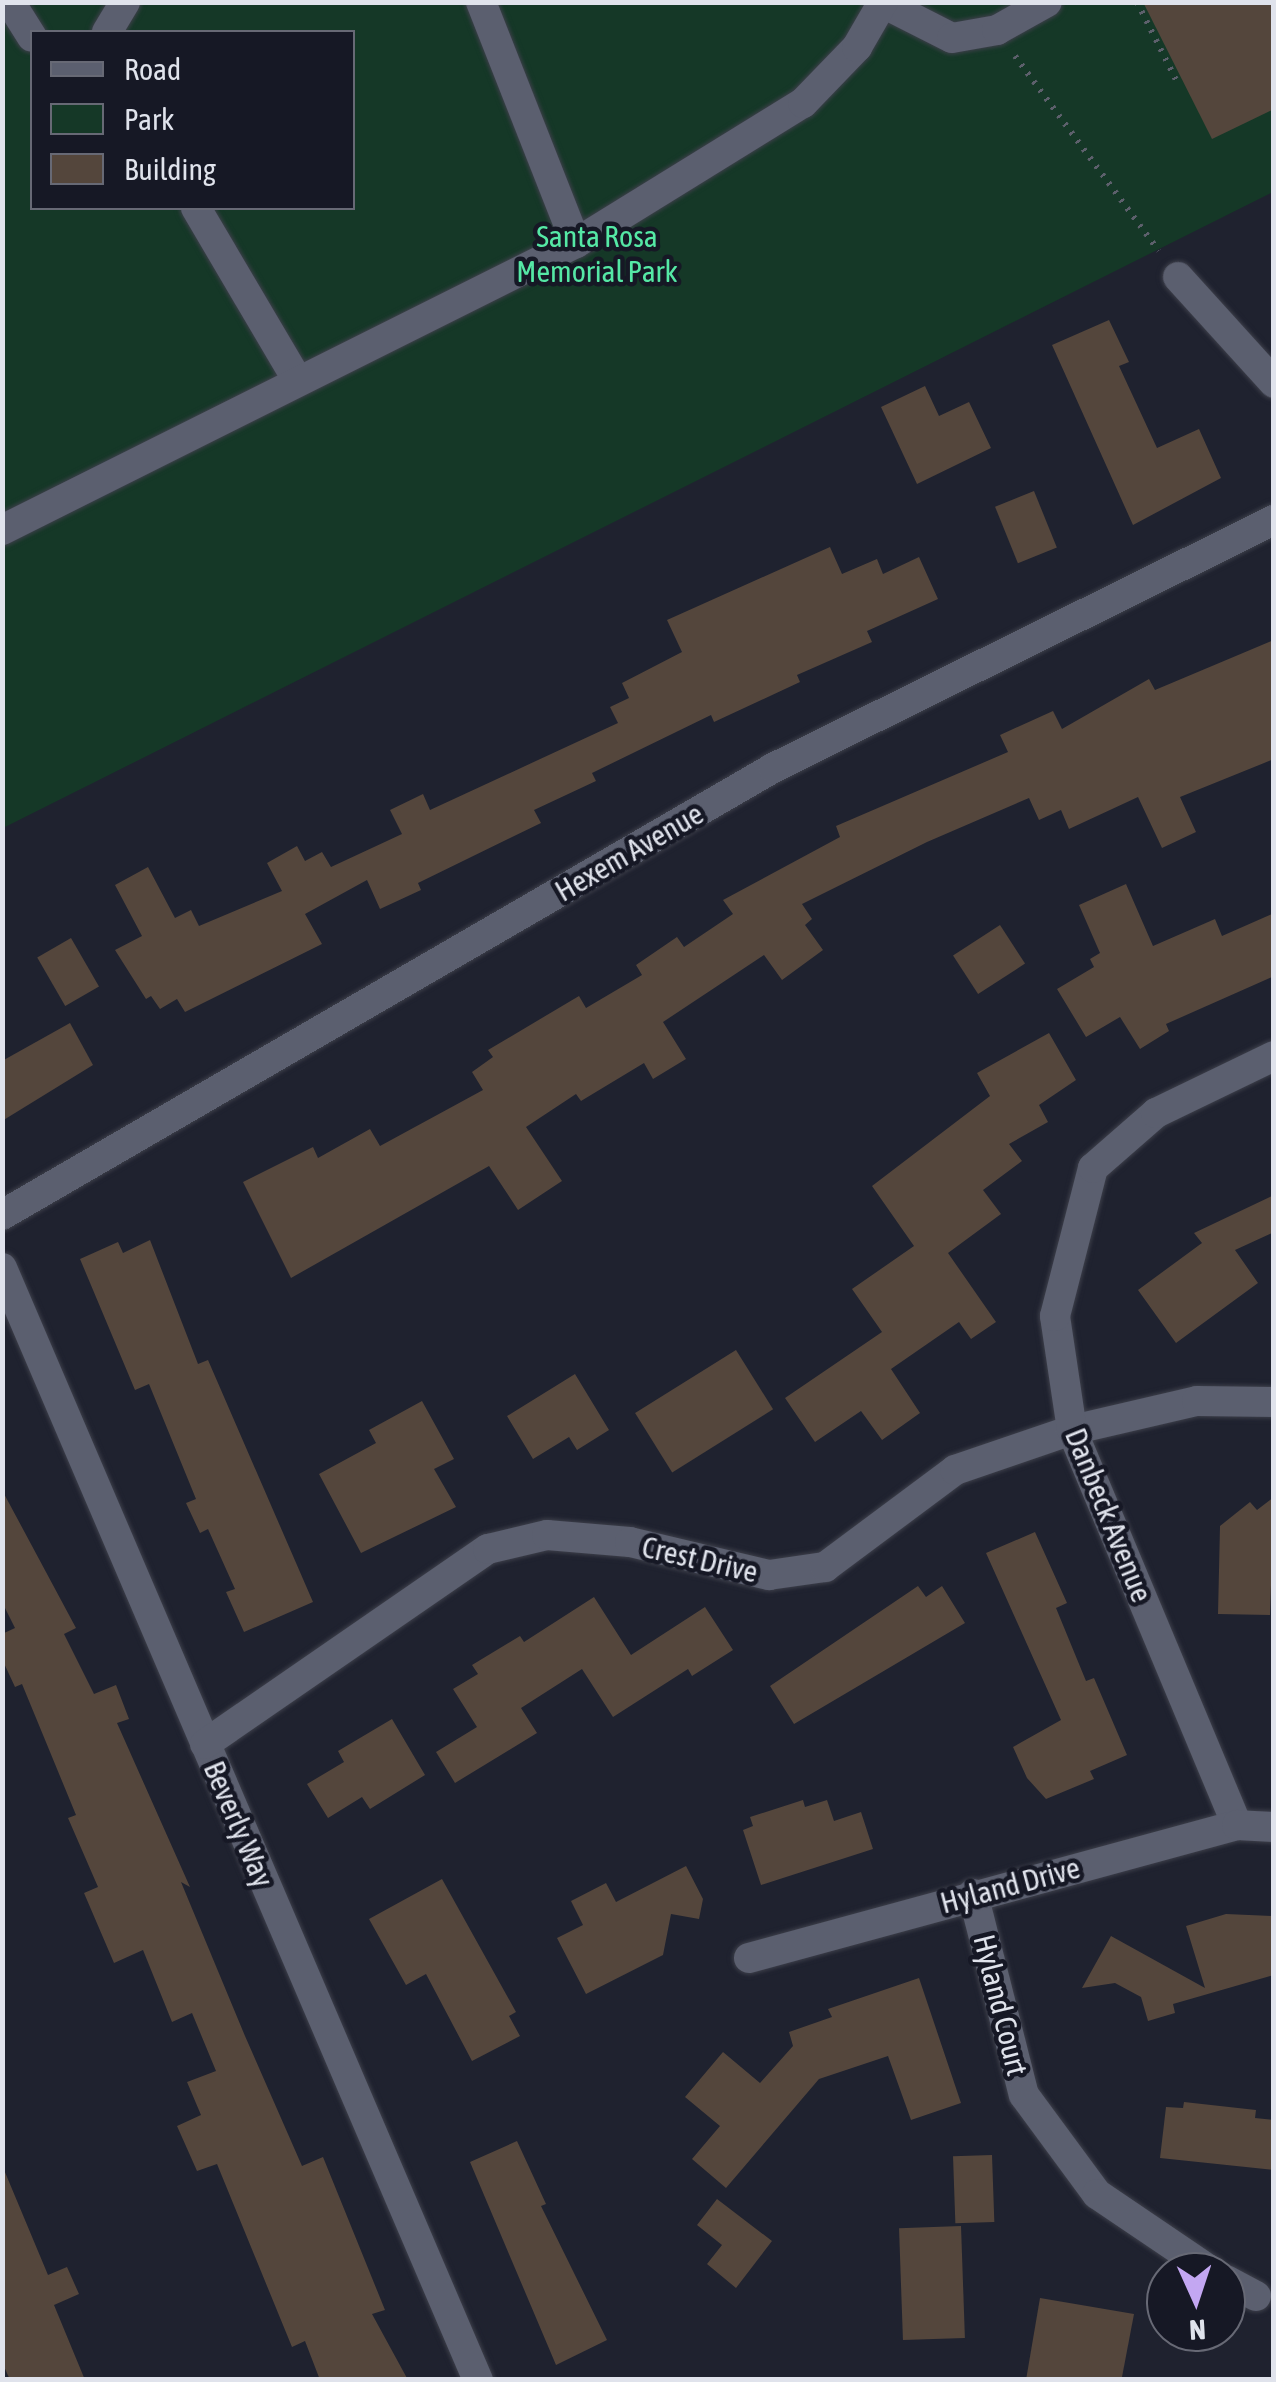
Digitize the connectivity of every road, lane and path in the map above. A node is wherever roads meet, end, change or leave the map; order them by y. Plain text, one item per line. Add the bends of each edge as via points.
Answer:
1 (126, 2) edge
2 (481, 2) edge
3 (1047, 2) edge
4 (1137, 2) edge
5 (883, 3) edge
6 (108, 30) edge
7 (997, 30) junction
8 (1178, 84) dead end
9 (197, 210) edge
10 (576, 242) junction
11 (1178, 277) joint
12 (298, 381) junction
13 (1274, 384) edge
14 (1274, 520) edge
15 (2, 530) edge
16 (1274, 1056) edge
17 (2, 1216) edge
18 (2, 1268) edge
19 (1274, 1402) edge
20 (1072, 1430) junction
21 (205, 1744) junction
22 (1236, 1825) junction
23 (1274, 1827) edge
24 (973, 1894) junction
25 (749, 1958) dead end
26 (1183, 2252) edge
27 (1246, 2291) edge
28 (1256, 2296) dead end
29 (478, 2380) edge

1 - 6 street
2 - 10 street
3 - 7 street
4 - 8 path
5 - 7 street via 952,38
5 - 10 street via 857,47 804,102
7 - 11 path
9 - 12 street
10 - 12 street
11 - 13 street
12 - 15 street
14 - 17 street, Hexem Avenue via 773,768
16 - 20 street, Danbeck Avenue via 1156,1113 1093,1168 1055,1316
18 - 21 street, Beverly Way
19 - 20 street, Crest Drive via 1197,1401
20 - 21 street, Crest Drive via 954,1470 825,1567 769,1576 630,1542 546,1534 488,1549
20 - 22 street, Danbeck Avenue
21 - 29 street, Beverly Way
22 - 23 street, Hyland Drive
22 - 24 street, Hyland Drive
24 - 25 street, Hyland Drive
24 - 26 street, Hyland Court via 1024,2095 1097,2194
27 - 28 street

